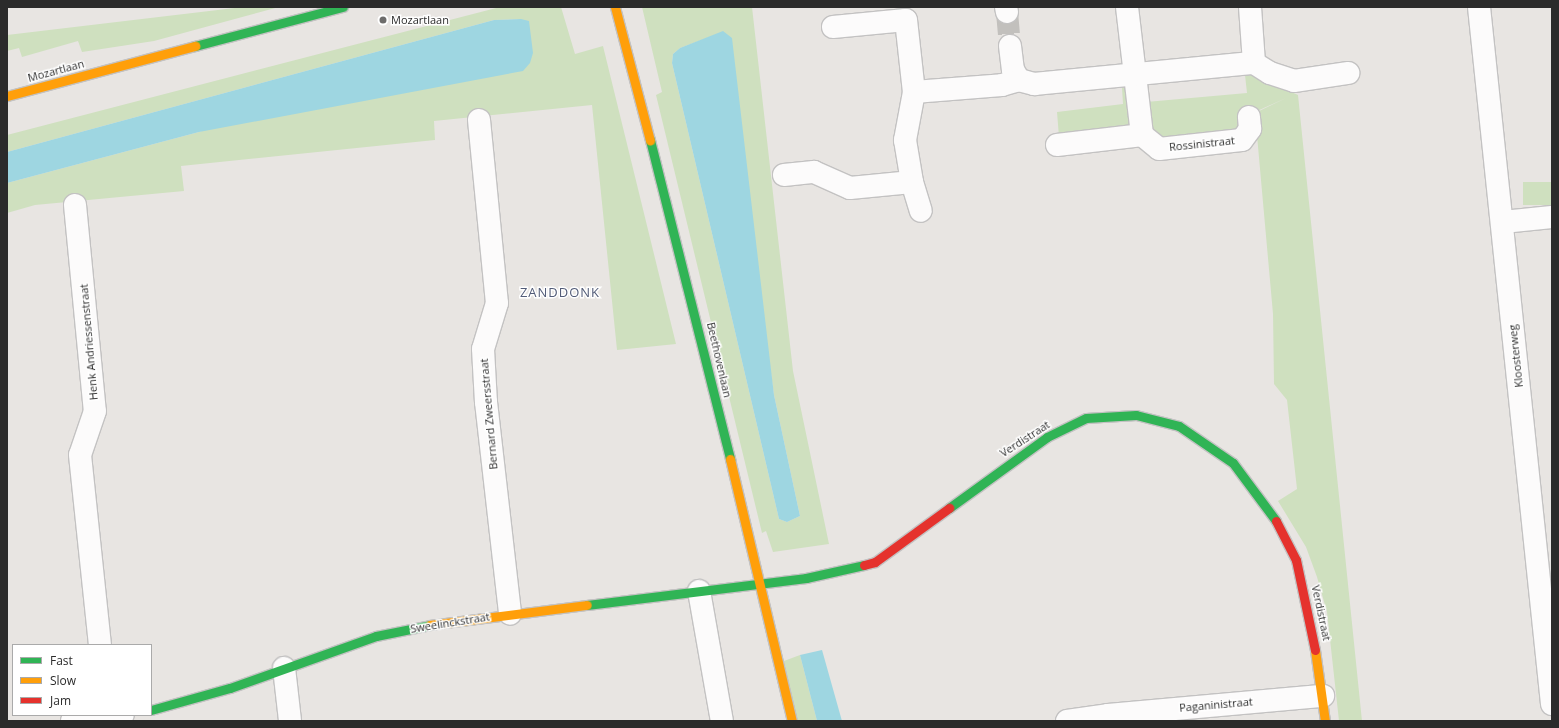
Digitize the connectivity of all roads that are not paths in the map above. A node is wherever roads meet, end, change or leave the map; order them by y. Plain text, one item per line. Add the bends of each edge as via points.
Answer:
1 (343, 7) edge
2 (615, 7) edge
3 (1127, 7) edge
4 (1250, 7) edge
5 (1479, 7) edge
6 (833, 27) dead end
7 (1010, 46) tunnel mouth
8 (1254, 63) junction
9 (1134, 73) junction
10 (1348, 73) dead end
11 (1019, 80) junction
12 (914, 92) junction
13 (7, 96) edge
14 (1249, 117) dead end
15 (479, 120) dead end
16 (1142, 135) junction
17 (1056, 145) dead end
18 (784, 175) dead end
19 (912, 182) junction
20 (76, 205) dead end
21 (921, 211) dead end
22 (1552, 217) edge
23 (1502, 222) junction
24 (760, 583) junction
25 (699, 591) junction
26 (510, 614) junction
27 (100, 644) edge
28 (284, 668) junction
29 (1323, 696) junction
30 (1552, 704) edge
31 (152, 710) edge
32 (112, 716) edge
33 (1105, 718) edge
34 (72, 721) edge
35 (290, 721) edge
36 (722, 721) edge
37 (792, 721) edge
38 (1067, 721) edge
39 (1325, 721) edge

1 - 13 street, Mozartlaan
2 - 24 street, Beethovenlaan via 695,310
3 - 9 street
4 - 8 street
5 - 23 street, Kloosterweg
6 - 12 street via 906,20
7 - 11 street via 1013,70
8 - 9 street
8 - 10 street via 1270,73 1294,80
9 - 11 street via 1034,84
9 - 16 street
11 - 12 street via 1002,85
12 - 19 street via 905,140
14 - 16 street, Rossinistraat via 1250,129 1242,140 1159,149
15 - 26 street, Bernard Zweersstraat via 497,303 483,349 485,394
16 - 17 street
18 - 19 street via 814,172 827,174 850,188
19 - 21 street
20 - 27 street, Henk Andriessenstraat via 95,412 80,455
22 - 23 street
23 - 30 street, Kloosterweg
24 - 25 street, Sweelinckstraat
24 - 29 street, Verdistraat via 806,578 875,562 1047,437 1086,418 1136,415 1179,426 1233,463 1272,514 1296,560 1310,614
24 - 37 street, Beethovenlaan
25 - 26 street, Sweelinckstraat
25 - 36 street
26 - 28 street, Sweelinckstraat via 376,636
28 - 31 street, Sweelinckstraat via 187,702
28 - 35 street
29 - 33 street, Paganinistraat
29 - 39 street, Verdistraat
32 - 34 street
33 - 38 street, Paganinistraat

